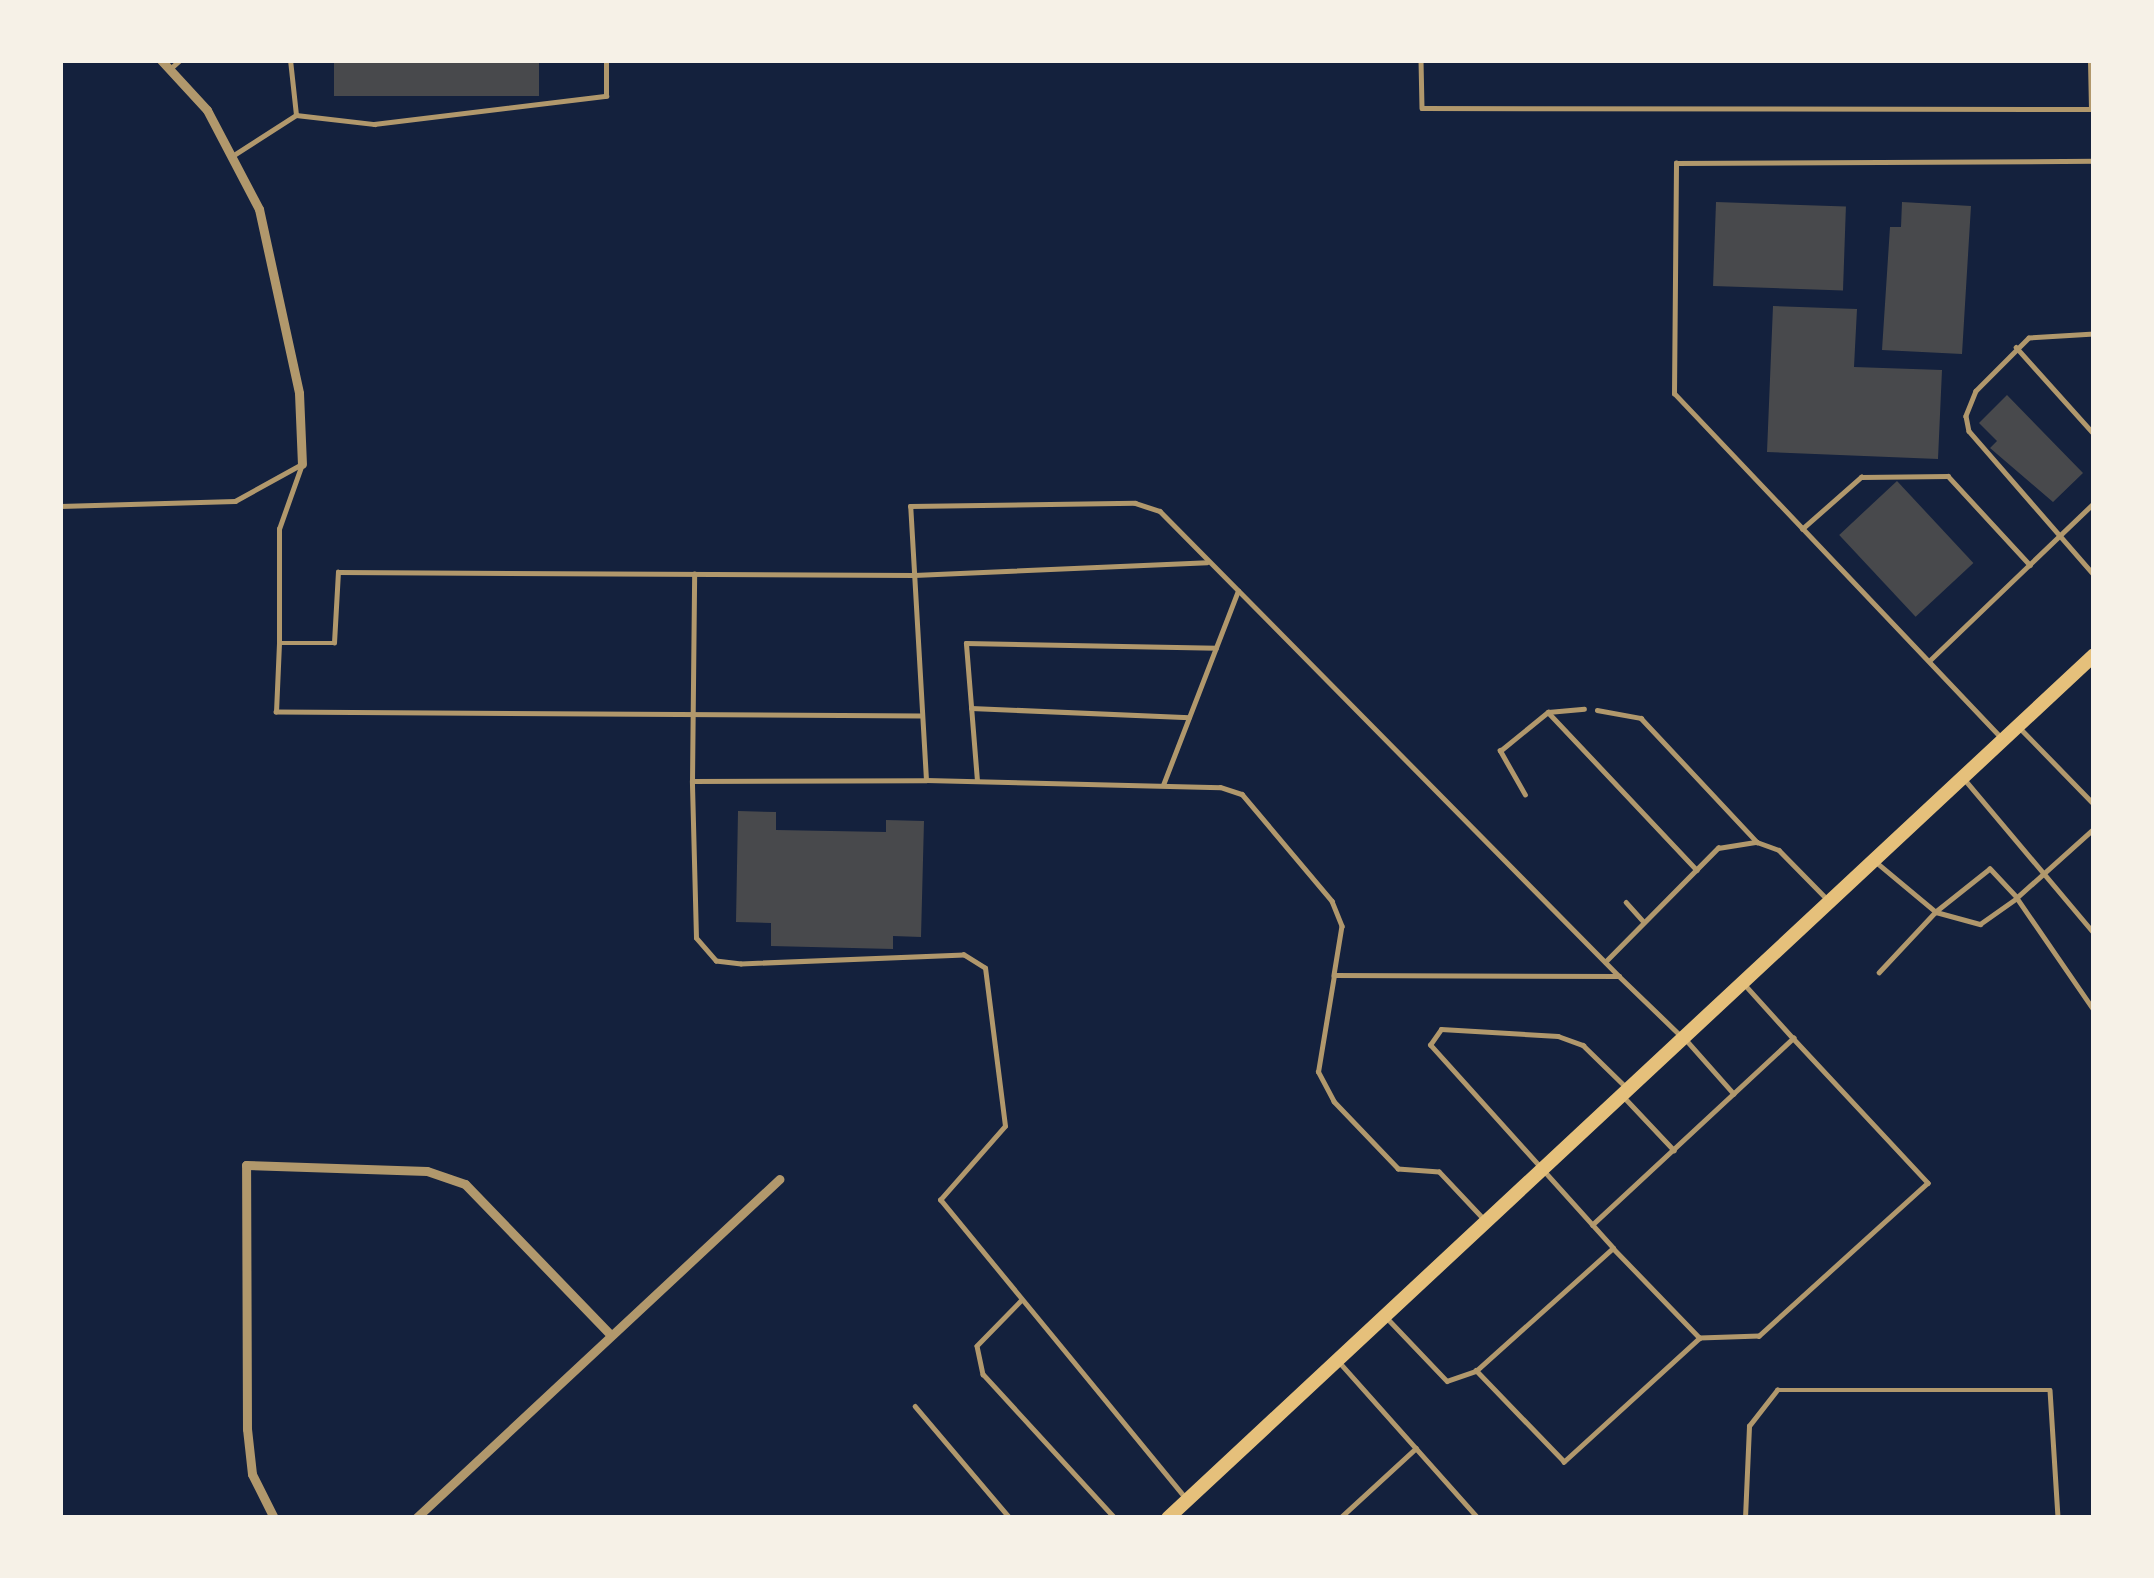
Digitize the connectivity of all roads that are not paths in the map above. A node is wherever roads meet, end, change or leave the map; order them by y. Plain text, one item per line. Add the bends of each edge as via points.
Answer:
1 (161, 60) edge
2 (180, 60) edge
3 (290, 60) edge
4 (606, 60) edge
5 (1421, 60) edge
6 (2090, 60) edge
7 (170, 69) junction
8 (2093, 109) edge
9 (296, 115) junction
10 (234, 155) junction
11 (2094, 161) edge
12 (2094, 334) edge
13 (2017, 347) junction
14 (2094, 434) edge
15 (302, 464) junction
16 (2094, 503) edge
17 (60, 506) edge
18 (1802, 530) junction
19 (2064, 536) junction
20 (1209, 562) junction
21 (2030, 565) junction
22 (694, 574) junction
23 (914, 574) junction
24 (2094, 575) edge
25 (1238, 591) junction
26 (278, 643) junction
27 (1216, 648) junction
28 (2094, 655) edge
29 (1928, 662) junction
30 (971, 708) junction
31 (1584, 709) dead end
32 (1597, 710) dead end
33 (1548, 712) junction
34 (694, 714) junction
35 (921, 716) junction
36 (1189, 717) junction
37 (2019, 727) junction
38 (2003, 741) junction
39 (1964, 778) junction
40 (926, 780) junction
41 (692, 781) junction
42 (977, 781) junction
43 (1163, 785) junction
44 (1525, 795) dead end
45 (2094, 804) edge
46 (2094, 829) edge
47 (1757, 842) junction
48 (1876, 862) junction
49 (1697, 870) junction
50 (2044, 876) junction
51 (2017, 898) junction
52 (1626, 902) dead end
53 (1832, 904) junction
54 (1936, 912) junction
55 (1644, 922) junction
56 (2094, 933) edge
57 (1605, 962) junction
58 (1879, 973) dead end
59 (1334, 975) junction
60 (1619, 976) junction
61 (1745, 986) junction
62 (2094, 1010) edge
63 (1793, 1038) junction
64 (1687, 1041) junction
65 (1627, 1094) junction
66 (1734, 1094) junction
67 (1673, 1150) junction
68 (1540, 1172) junction
69 (778, 1179) dead end
70 (1485, 1221) junction
71 (1592, 1226) junction
72 (1613, 1247) junction
73 (1022, 1300) junction
74 (1384, 1315) junction
75 (611, 1335) junction
76 (1700, 1338) junction
77 (1337, 1360) junction
78 (1476, 1371) junction
79 (915, 1406) dead end
80 (1416, 1448) junction
81 (1187, 1500) junction
82 (274, 1518) edge
83 (416, 1518) edge
84 (1010, 1518) edge
85 (1115, 1518) edge
86 (1168, 1518) edge
87 (1340, 1518) edge
88 (1478, 1518) edge
89 (1745, 1518) edge
90 (2058, 1518) edge

1 - 7 street
2 - 7 lane
3 - 9 lane
4 - 9 lane via 606,96 374,124
5 - 8 lane via 1422,108
6 - 8 lane
7 - 10 street
9 - 10 lane
10 - 15 street via 275,266
11 - 18 lane via 1676,164 1674,394
12 - 13 lane via 2044,334
13 - 14 lane
13 - 19 lane via 1976,391 1969,431
15 - 17 lane via 235,501
15 - 26 lane via 279,529
16 - 19 lane
18 - 21 lane via 1861,477 1948,476
18 - 29 lane
19 - 21 lane
19 - 24 lane
20 - 23 lane
20 - 23 lane via 1160,511 1136,503 910,506
20 - 25 lane
21 - 29 lane
22 - 23 lane
22 - 26 lane via 338,572 334,643
22 - 34 lane
23 - 35 lane
25 - 27 lane
25 - 57 lane
26 - 34 lane via 276,712
27 - 30 lane via 966,644
27 - 36 lane
28 - 37 main road
29 - 38 lane
30 - 36 lane
30 - 42 lane
31 - 33 lane
32 - 47 lane via 1641,718
33 - 44 lane via 1500,751
33 - 49 lane
34 - 35 lane
34 - 41 lane
35 - 40 lane
36 - 43 lane
37 - 38 main road
37 - 45 lane
38 - 39 main road
39 - 48 main road
39 - 50 lane
40 - 41 lane
40 - 42 lane
41 - 73 lane via 696,938 716,961 964,956 985,968 1005,1126 940,1201
42 - 43 lane
43 - 59 lane via 1242,794 1332,901 1342,926
46 - 50 lane
47 - 49 lane via 1718,848
47 - 53 lane via 1779,850
48 - 53 main road
48 - 54 lane
49 - 55 lane
50 - 51 lane
50 - 56 lane
51 - 54 lane via 1980,924
51 - 54 lane via 1990,869
51 - 62 lane
52 - 55 lane
53 - 61 main road
54 - 58 lane
55 - 57 lane
57 - 60 lane
59 - 60 lane
59 - 70 lane via 1318,1072 1334,1102 1398,1169 1439,1172
60 - 64 lane
61 - 63 lane
61 - 64 main road
63 - 66 lane
63 - 76 lane via 1928,1183 1759,1336
64 - 65 main road
64 - 66 lane
65 - 67 lane
65 - 68 main road
65 - 68 lane via 1575,1040 1435,1034 1430,1054
66 - 67 lane
67 - 71 lane
68 - 70 main road
68 - 71 lane
69 - 75 street
70 - 74 main road
71 - 72 lane
72 - 76 lane
72 - 78 lane
73 - 81 lane
73 - 85 lane via 977,1346 983,1374
74 - 77 main road
74 - 78 lane via 1447,1381
75 - 82 street via 466,1184 427,1171 245,1165 247,1429 252,1474
75 - 83 street
76 - 78 lane via 1564,1462
77 - 80 lane
77 - 81 main road
79 - 84 lane
80 - 87 lane
80 - 88 lane
81 - 86 main road
89 - 90 lane via 1749,1426 1778,1390 2050,1390

